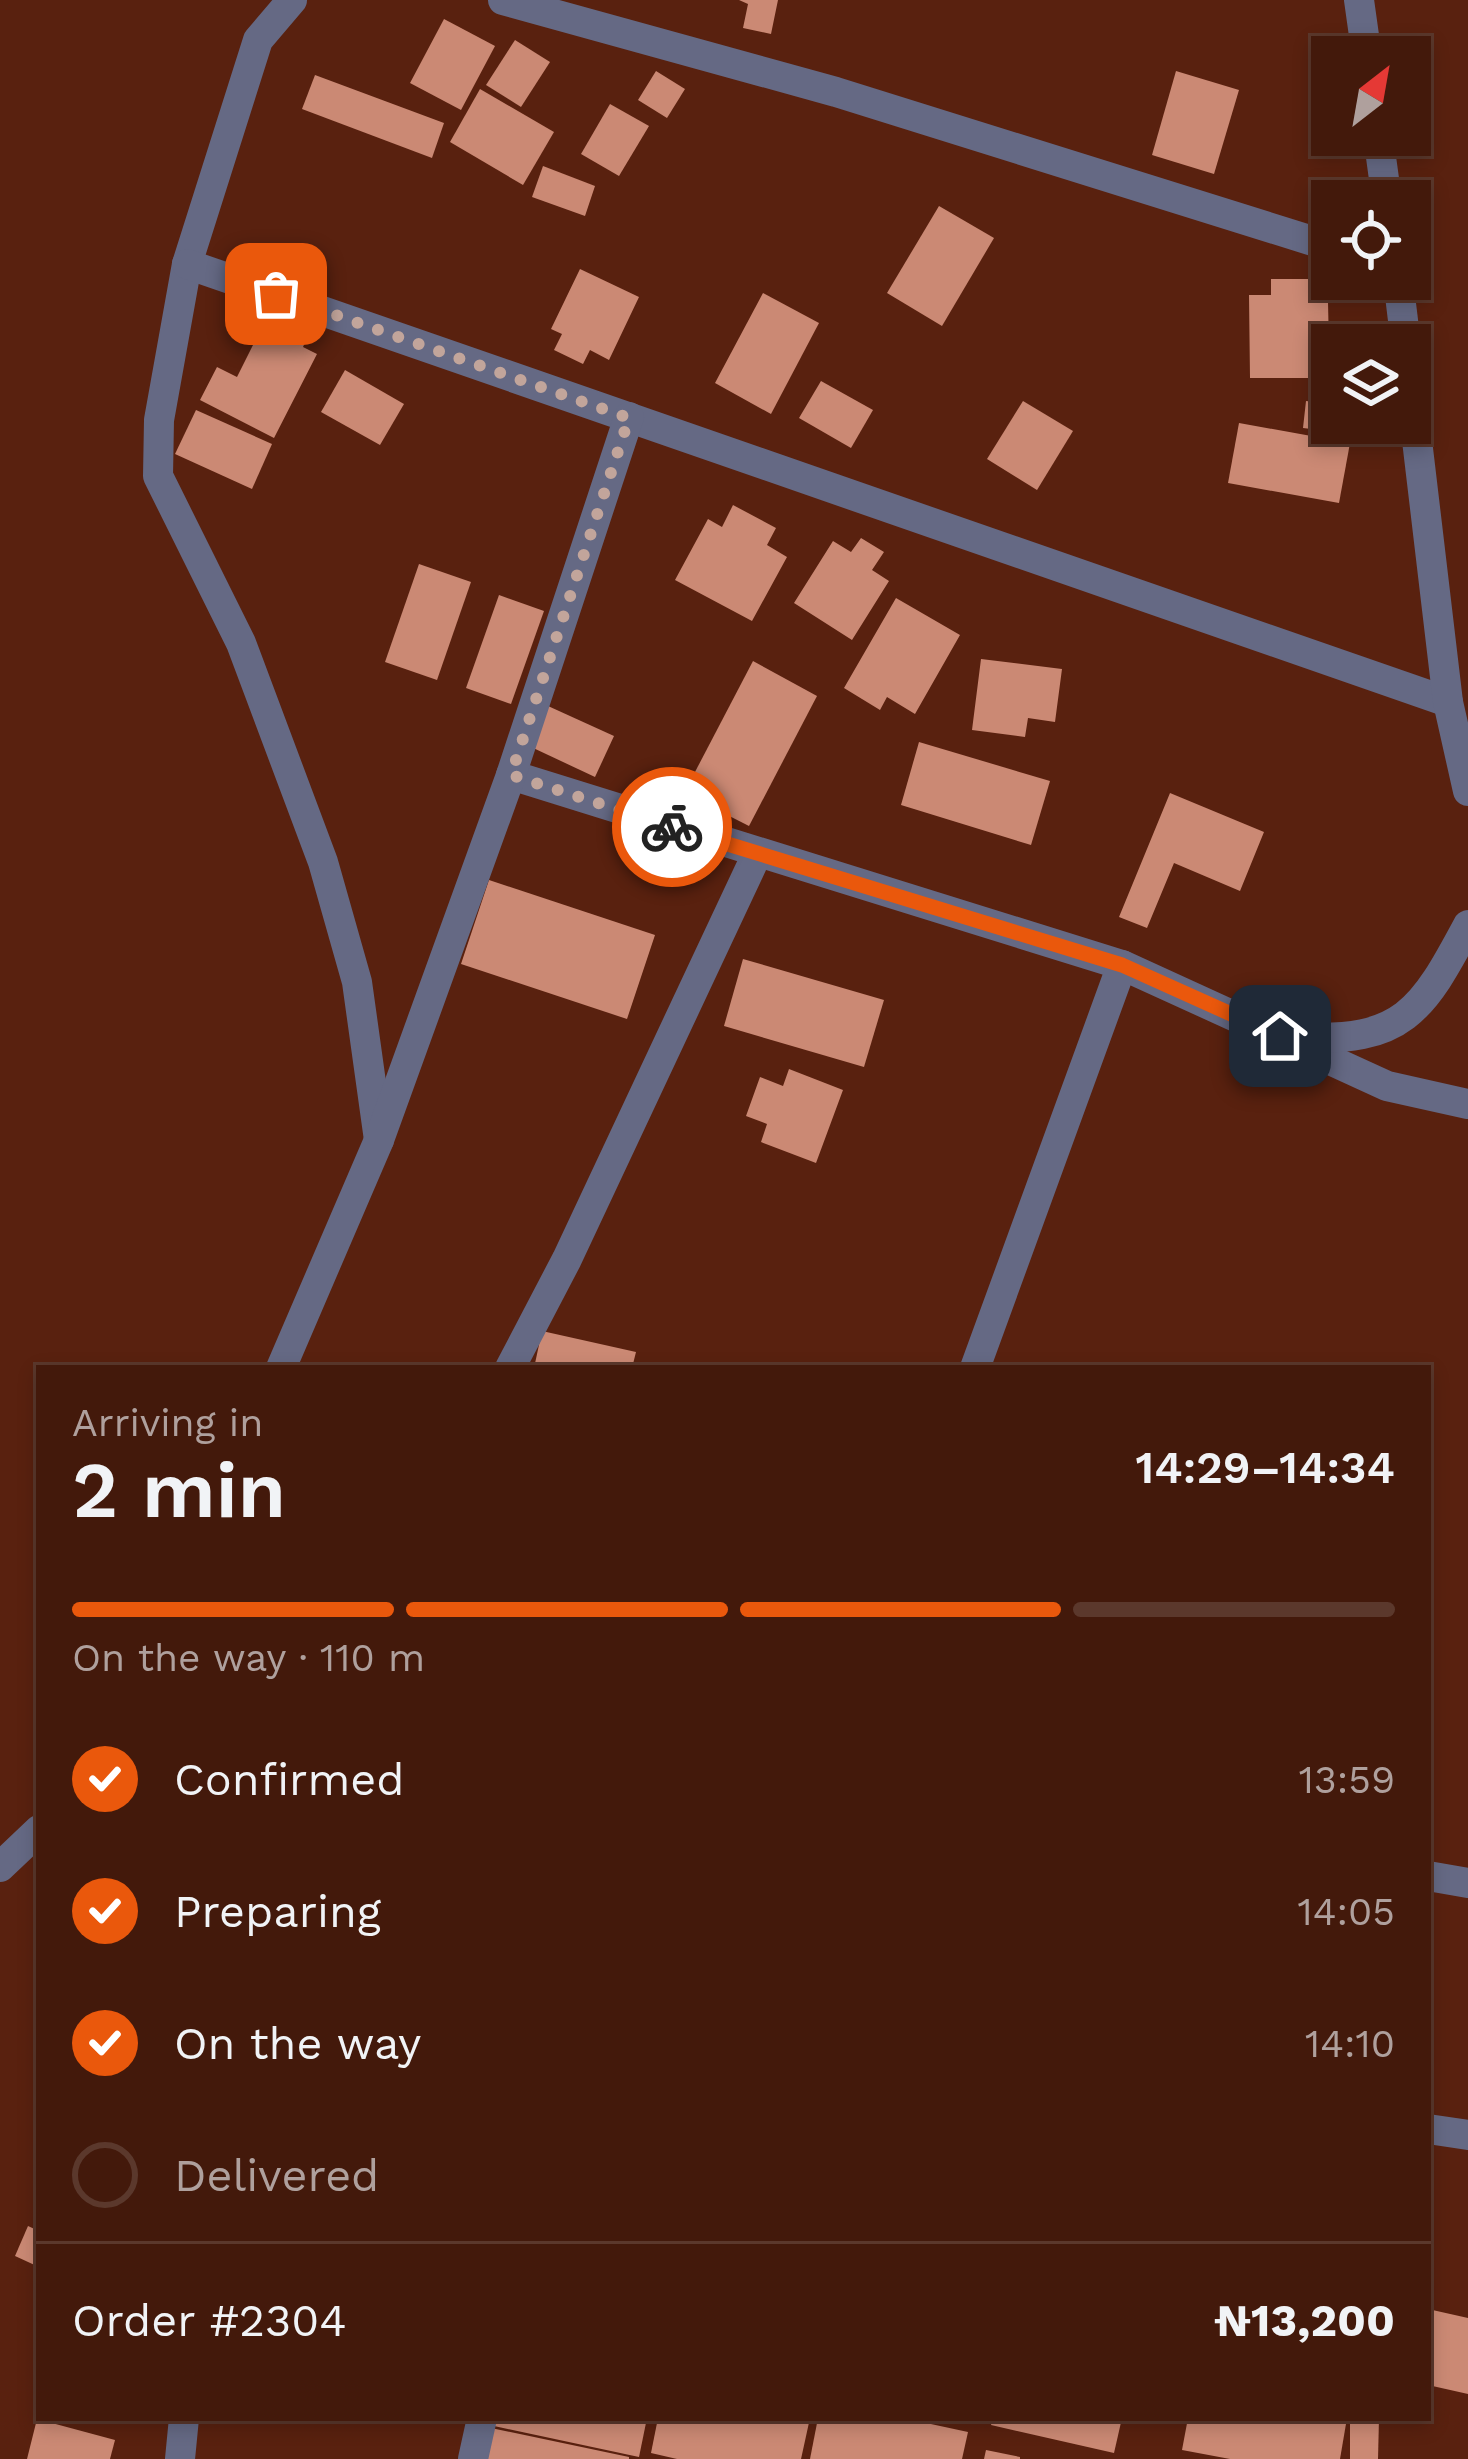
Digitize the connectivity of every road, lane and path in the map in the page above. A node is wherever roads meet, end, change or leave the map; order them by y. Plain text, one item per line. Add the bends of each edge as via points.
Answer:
1 (292, 0) edge
2 (503, 0) edge
3 (1359, 0) edge
4 (1364, 36) edge
5 (1311, 240) edge
6 (187, 263) junction
7 (629, 418) junction
8 (1417, 444) edge
9 (1448, 702) junction
10 (511, 775) junction
11 (1468, 791) edge
12 (757, 854) junction
13 (1468, 925) edge
14 (1122, 965) junction
15 (1280, 1036) junction
16 (1468, 1104) edge
17 (379, 1140) junction
18 (282, 1365) edge
19 (512, 1365) edge
20 (976, 1365) edge
21 (36, 1833) edge
22 (0, 1868) edge
23 (1431, 1877) edge
24 (1468, 1883) edge
25 (1431, 2129) edge
26 (1468, 2135) edge
27 (184, 2421) edge
28 (481, 2421) edge
29 (180, 2459) edge
30 (472, 2459) edge

1 - 6 street via 258,40
2 - 5 street via 836,92
3 - 4 street
6 - 7 street
6 - 17 street via 159,420 158,476 241,643 322,862 357,982
7 - 9 street
7 - 10 street
8 - 9 street
9 - 11 street
10 - 12 street
10 - 17 street
12 - 14 street
12 - 19 street
13 - 15 street via 1430,994 1404,1018 1338,1039
14 - 15 street
14 - 20 street
15 - 16 street via 1387,1086
17 - 18 street
21 - 22 street
23 - 24 street
25 - 26 street
27 - 29 street
28 - 30 street

